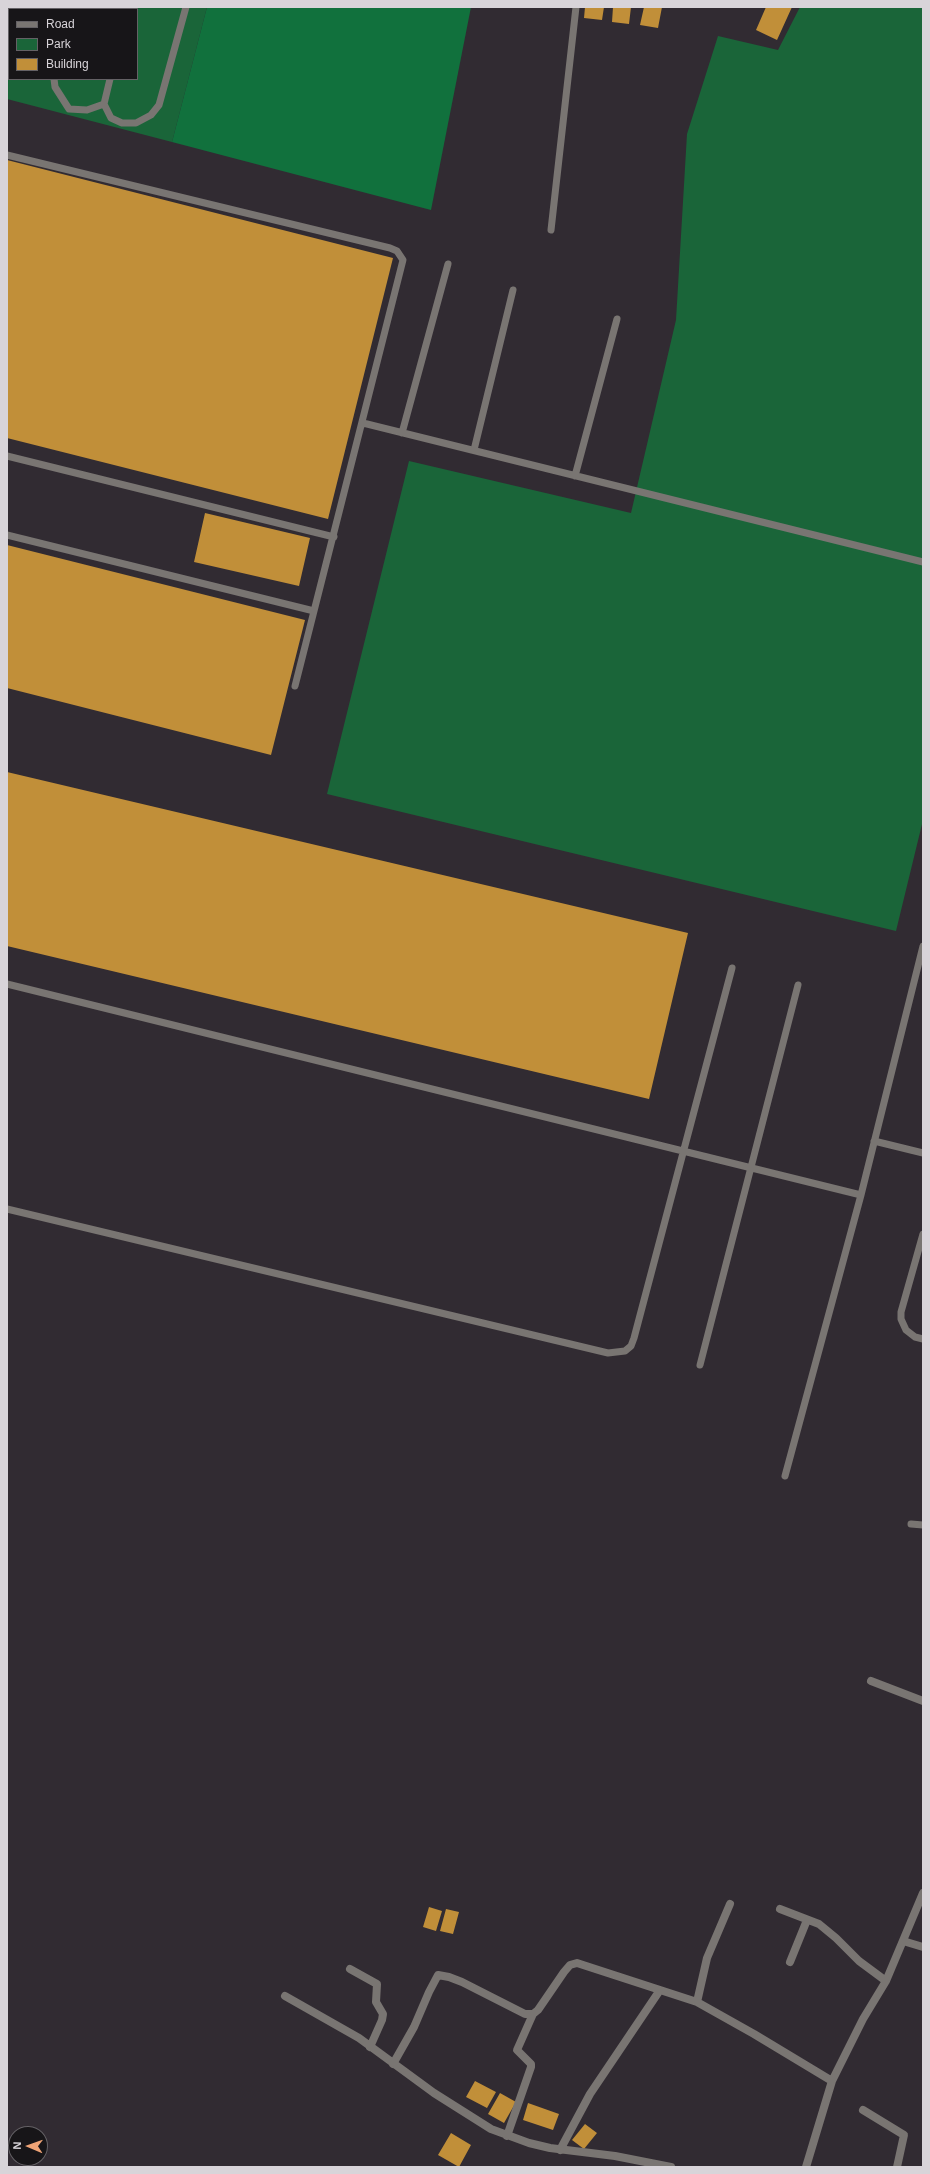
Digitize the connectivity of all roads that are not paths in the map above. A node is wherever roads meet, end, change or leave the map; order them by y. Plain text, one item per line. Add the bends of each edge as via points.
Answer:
1 (186, 7) edge
2 (576, 7) edge
3 (54, 80) edge
4 (110, 80) edge
5 (104, 104) junction
6 (7, 155) edge
7 (551, 230) dead end
8 (448, 264) dead end
9 (513, 290) dead end
10 (617, 319) dead end
11 (363, 423) junction
12 (402, 433) junction
13 (474, 450) junction
14 (7, 456) edge
15 (575, 476) junction
16 (7, 535) edge
17 (334, 537) junction
18 (923, 562) edge
19 (314, 611) junction
20 (296, 686) dead end
21 (923, 946) edge
22 (732, 968) dead end
23 (7, 984) edge
24 (798, 985) dead end
25 (874, 1141) junction
26 (683, 1152) junction
27 (923, 1153) edge
28 (752, 1169) junction
29 (861, 1195) junction
30 (7, 1208) edge
31 (923, 1234) edge
32 (923, 1339) edge
33 (700, 1365) dead end
34 (785, 1476) dead end
35 (911, 1524) dead end
36 (923, 1525) edge
37 (871, 1681) dead end
38 (923, 1701) edge
39 (923, 1893) edge
40 (730, 1904) dead end
41 (780, 1909) dead end
42 (807, 1920) junction
43 (903, 1941) junction
44 (923, 1947) edge
45 (790, 1962) dead end
46 (350, 1970) dead end
47 (886, 1981) junction
48 (660, 1990) junction
49 (285, 1996) dead end
50 (697, 2002) junction
51 (533, 2014) junction
52 (370, 2047) junction
53 (393, 2064) junction
54 (832, 2081) junction
55 (863, 2110) dead end
56 (507, 2136) junction
57 (560, 2150) junction
58 (671, 2167) edge
59 (806, 2167) edge
60 (897, 2167) edge

1 - 5 lane via 159,105 151,115 136,122 122,123 111,118
2 - 7 lane
3 - 5 lane via 55,87 69,109 87,110
4 - 5 lane
6 - 11 lane via 397,251 403,260
8 - 12 lane
9 - 13 lane
10 - 15 lane
11 - 12 lane
11 - 17 lane
12 - 13 lane
13 - 15 lane
14 - 17 lane
15 - 18 lane
16 - 19 lane
17 - 19 lane
19 - 20 lane
21 - 25 lane
22 - 26 lane
23 - 26 lane
24 - 28 lane
25 - 27 lane
25 - 29 lane
26 - 28 lane
26 - 30 lane via 634,1338 631,1346 625,1351 615,1352 601,1351
28 - 29 lane
28 - 33 lane
29 - 34 lane
31 - 32 lane via 901,1312 906,1330
35 - 36 lane
37 - 38 street
39 - 43 street
40 - 50 street via 707,1958
41 - 42 street
42 - 45 street
42 - 47 street via 819,1924 830,1932 859,1961
43 - 44 street
43 - 47 street
46 - 52 street via 377,1984 376,2002 383,2014
47 - 54 street via 863,2019
48 - 50 street
48 - 51 street via 577,1963 570,1965
48 - 57 street via 590,2094
49 - 52 street via 338,2025
50 - 54 street
51 - 53 street via 525,2014 462,1982 438,1975 414,2027
51 - 56 street via 517,2045 517,2050 531,2067
52 - 53 street
53 - 56 street via 479,2122
54 - 59 street
55 - 60 street via 904,2135
56 - 57 street via 529,2144
57 - 58 street via 615,2156

